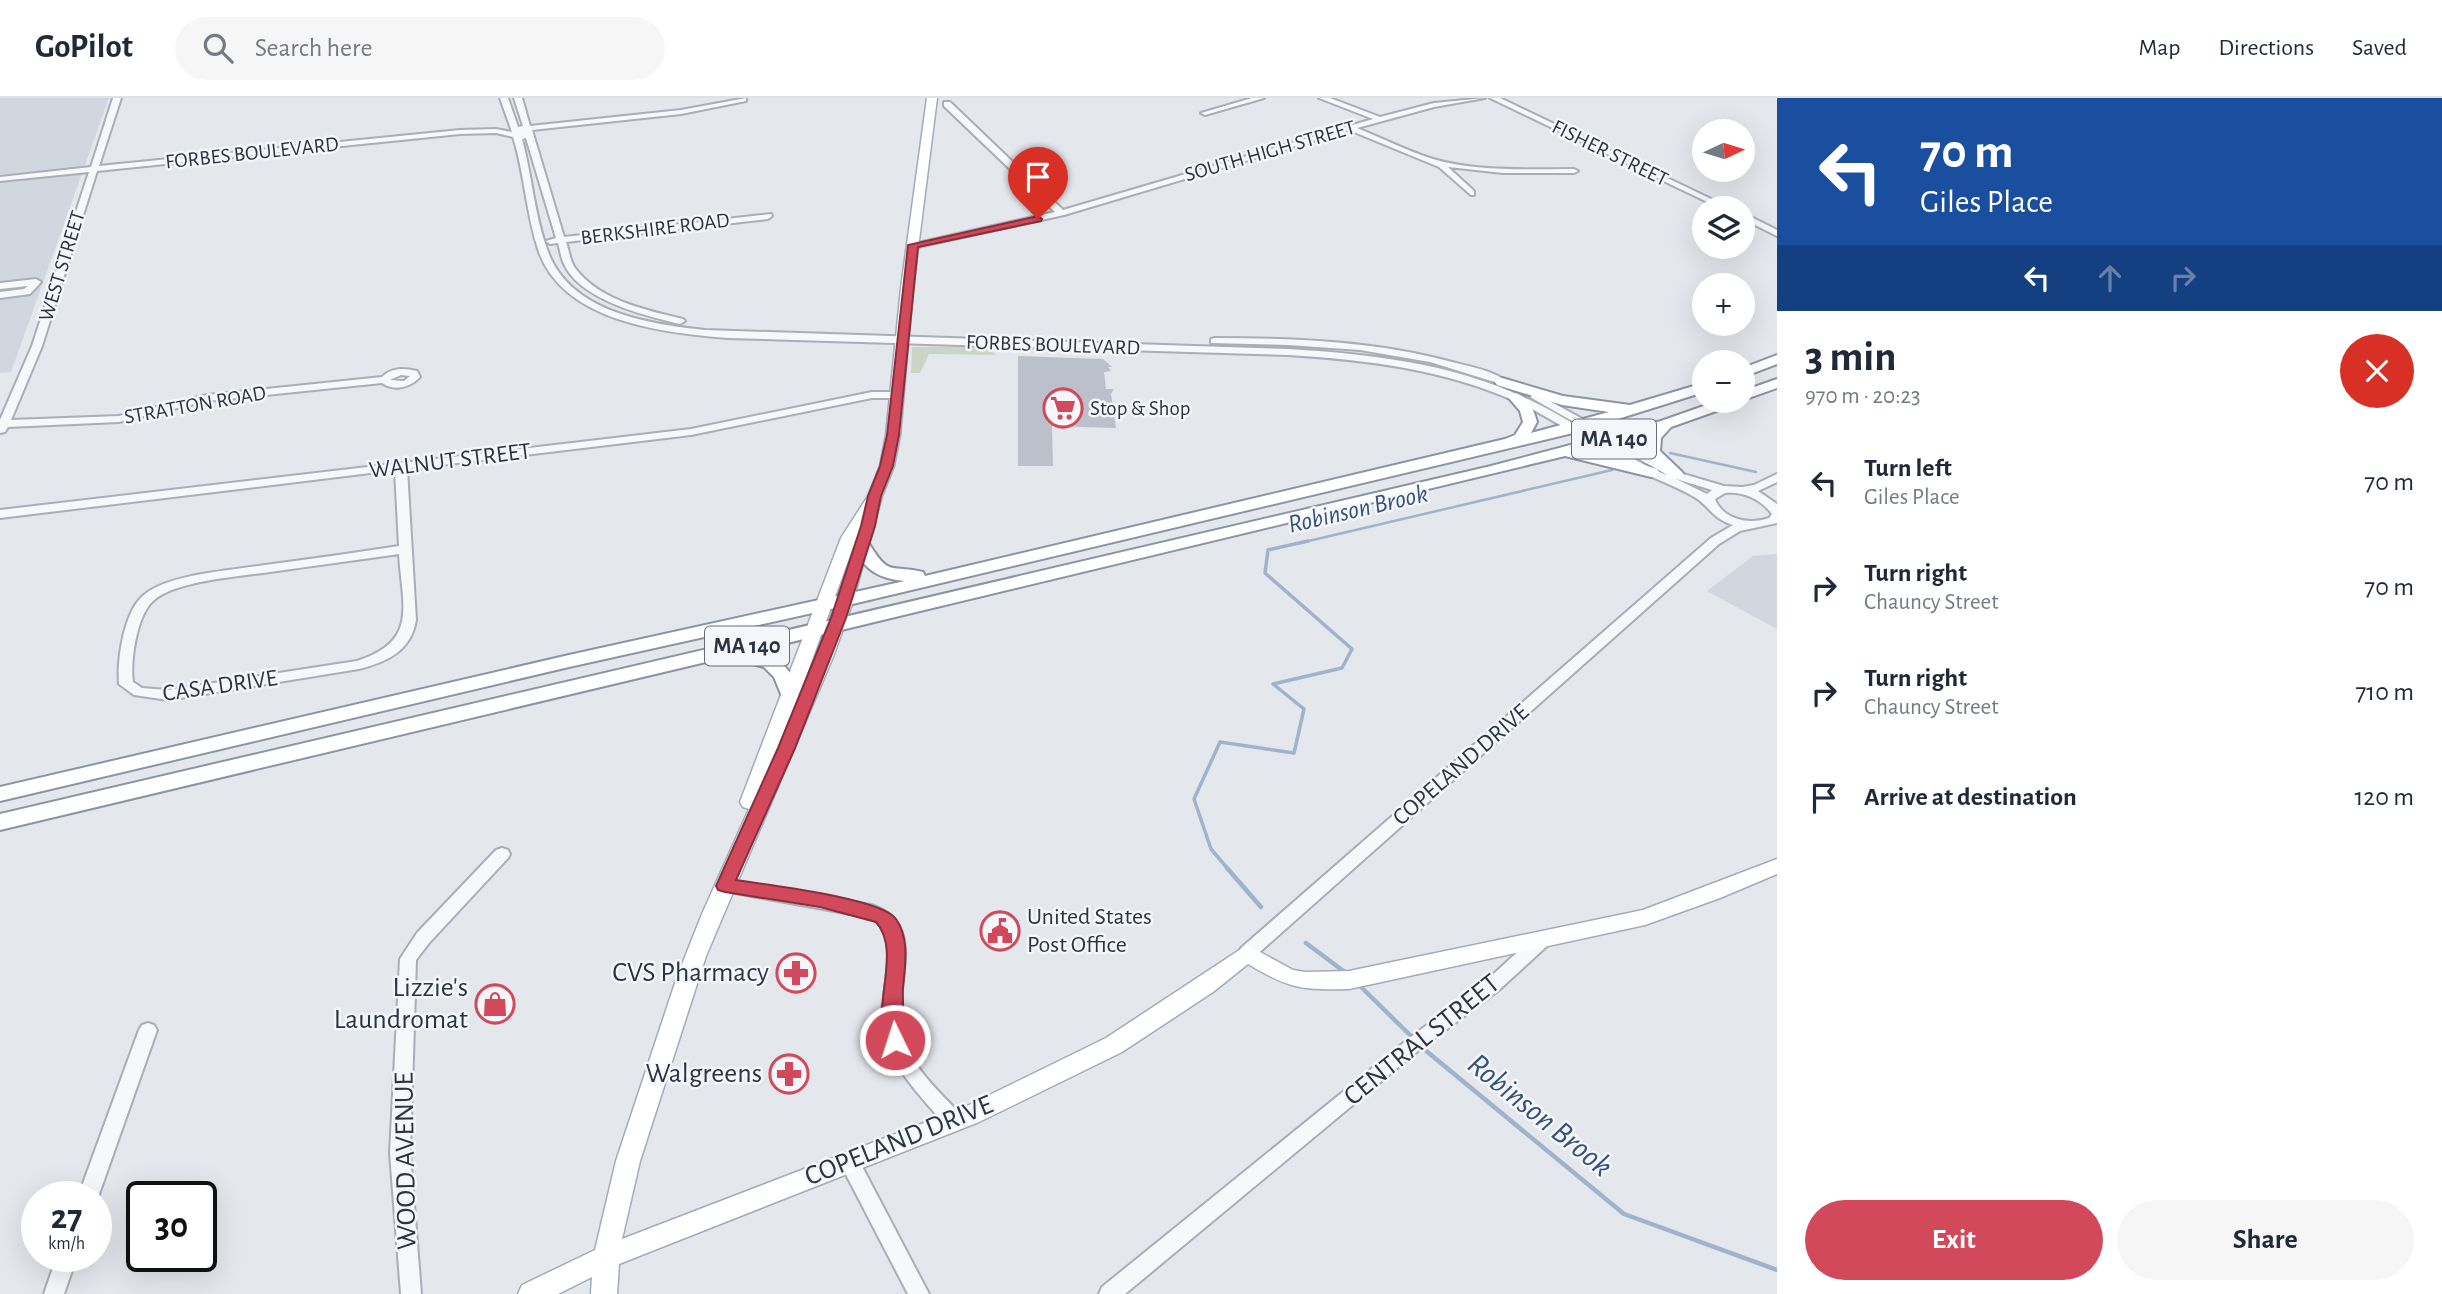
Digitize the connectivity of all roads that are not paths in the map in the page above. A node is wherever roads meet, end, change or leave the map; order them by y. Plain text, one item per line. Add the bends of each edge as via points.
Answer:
1 (117, 98) edge
2 (504, 98) edge
3 (518, 98) edge
4 (932, 98) edge
5 (1260, 98) edge
6 (1323, 98) edge
7 (1481, 98) edge
8 (1494, 98) edge
9 (744, 99) edge
10 (947, 104) dead end
11 (509, 113) junction
12 (1205, 113) dead end
13 (1380, 119) junction
14 (528, 127) junction
15 (1350, 128) junction
16 (460, 132) junction
17 (503, 132) junction
18 (515, 132) junction
19 (481, 136) junction
20 (533, 143) junction
21 (519, 146) junction
22 (1433, 161) junction
23 (1574, 171) dead end
24 (92, 172) junction
25 (0, 181) edge
26 (1471, 193) dead end
27 (1701, 196) edge
28 (1061, 213) junction
29 (768, 216) dead end
30 (1755, 222) edge
31 (1777, 233) edge
32 (559, 240) junction
33 (542, 242) junction
34 (913, 245) junction
35 (58, 279) junction
36 (36, 282) junction
37 (0, 286) edge
38 (0, 296) edge
39 (902, 336) junction
40 (1777, 359) edge
41 (1755, 368) edge
42 (385, 380) dead end
43 (1502, 382) junction
44 (1777, 383) edge
45 (1692, 391) edge
46 (1755, 391) edge
47 (897, 395) junction
48 (1515, 397) junction
49 (1646, 406) junction
50 (1697, 413) edge
51 (1666, 424) junction
52 (1580, 427) junction
53 (2, 428) edge
54 (1605, 441) junction
55 (1504, 444) junction
56 (1546, 457) junction
57 (401, 467) junction
58 (1651, 472) junction
59 (1675, 475) junction
60 (1777, 477) edge
61 (1777, 486) edge
62 (1726, 490) junction
63 (1740, 491) junction
64 (875, 496) junction
65 (1709, 501) junction
66 (1769, 502) junction
67 (1717, 512) junction
68 (0, 514) edge
69 (1777, 514) edge
70 (1751, 524) junction
71 (1715, 541) junction
72 (862, 546) junction
73 (405, 549) junction
74 (946, 576) junction
75 (844, 601) junction
76 (822, 606) junction
77 (835, 625) junction
78 (814, 631) junction
79 (726, 651) junction
80 (790, 695) junction
81 (0, 794) edge
82 (0, 822) edge
83 (502, 854) dead end
84 (1777, 866) edge
85 (725, 886) junction
86 (1541, 941) junction
87 (1247, 953) junction
88 (148, 1030) dead end
89 (955, 1122) junction
90 (849, 1161) junction
91 (94, 1181) edge
92 (607, 1257) junction
93 (62, 1272) edge
94 (54, 1294) edge
95 (411, 1294) edge
96 (531, 1294) edge
97 (604, 1294) edge
98 (919, 1294) edge
99 (1110, 1294) edge

1 - 24 street, WEST STREET
2 - 11 street
3 - 14 street
4 - 34 main road
5 - 12 street
6 - 13 street
7 - 13 street, SOUTH HIGH STREET
8 - 27 street, FISHER STREET
9 - 14 street via 674,113
10 - 28 street
11 - 16 street via 502,121
11 - 18 street
13 - 15 street, SOUTH HIGH STREET
14 - 18 street
14 - 20 street
15 - 22 street
15 - 28 street, SOUTH HIGH STREET
16 - 17 street, FORBES BOULEVARD
16 - 24 street, FORBES BOULEVARD
17 - 18 street, FORBES BOULEVARD
17 - 19 street, FORBES BOULEVARD
18 - 20 street, FORBES BOULEVARD
18 - 21 street
19 - 21 street, FORBES BOULEVARD
19 - 24 street, FORBES BOULEVARD
20 - 32 street, FORBES BOULEVARD
21 - 33 street, FORBES BOULEVARD
22 - 23 street via 1496,171
22 - 26 street
24 - 25 street, FORBES BOULEVARD
24 - 35 street, WEST STREET
28 - 34 street, SOUTH HIGH STREET
29 - 32 street, BERKSHIRE ROAD
30 - 31 street
32 - 33 street, BERKSHIRE ROAD
32 - 39 street, FORBES BOULEVARD via 569,266 585,284 614,302 641,311 733,327
33 - 39 street, FORBES BOULEVARD via 548,264 565,287 586,301 635,320 717,334
34 - 39 main road
35 - 36 street
35 - 53 street, WEST STREET via 37,346
36 - 37 street
36 - 38 street via 27,292
39 - 43 street, FORBES BOULEVARD via 1341,344 1455,365
39 - 47 main road
39 - 48 street, FORBES BOULEVARD via 1355,356 1439,372
40 - 41 highway
42 - 53 street, STRATTON ROAD via 207,398 119,419
43 - 49 highway via 1588,407
43 - 52 street, FORBES BOULEVARD
44 - 46 highway
45 - 49 highway, MA 140
47 - 57 street, WALNUT STREET via 872,395 691,432
47 - 64 main road via 889,457
48 - 52 street, FORBES BOULEVARD
48 - 55 highway via 1527,410 1530,422 1521,438
49 - 52 highway, MA 140
50 - 51 highway, MA 140
51 - 54 highway, MA 140
51 - 59 highway via 1654,433 1651,444 1656,457
52 - 54 street, FORBES BOULEVARD
52 - 55 highway, MA 140
54 - 56 highway, MA 140
54 - 58 street, FORBES BOULEVARD
54 - 59 street, FORBES BOULEVARD
55 - 74 highway, MA 140
56 - 58 highway via 1579,455
56 - 77 highway, MA 140
57 - 68 street, WALNUT STREET
57 - 73 street, CASA DRIVE
58 - 65 street, FORBES BOULEVARD
59 - 62 street, FORBES BOULEVARD
60 - 63 street
61 - 66 street
62 - 63 street, FORBES BOULEVARD
62 - 65 street via 1711,495
63 - 66 street
64 - 72 main road
64 - 76 main road via 849,538
65 - 67 street
66 - 69 street
67 - 70 street
67 - 71 street
69 - 70 street, COPELAND DRIVE via 1770,523
70 - 71 street, COPELAND DRIVE
71 - 87 street, COPELAND DRIVE
72 - 74 highway via 871,565 889,575
72 - 75 main road
73 - 73 street, CASA DRIVE via 408,626 398,646 382,658 359,666 168,695 139,692 126,684 124,666 138,610 164,588
74 - 75 highway, MA 140
75 - 76 highway, MA 140
75 - 77 main road
76 - 78 main road
76 - 81 highway, MA 140
77 - 78 highway, MA 140
77 - 85 main road via 787,748
78 - 79 highway, MA 140
78 - 80 main road
79 - 80 highway via 760,658 779,668
79 - 82 highway, MA 140
80 - 85 main road via 730,858
83 - 95 street, WOOD AVENUE via 408,958 400,1156
84 - 86 main road via 1674,908
85 - 89 street via 820,900 885,919 897,948 891,1013 895,1040 911,1073
85 - 92 main road via 645,1109 622,1184
86 - 87 main road via 1354,979 1288,977
86 - 99 street, CENTRAL STREET via 1493,985
87 - 89 main road, COPELAND DRIVE via 1114,1045
88 - 91 street
89 - 90 main road, COPELAND DRIVE
90 - 92 main road, COPELAND DRIVE
90 - 98 street
92 - 96 main road, COPELAND DRIVE
92 - 97 main road
93 - 94 street

